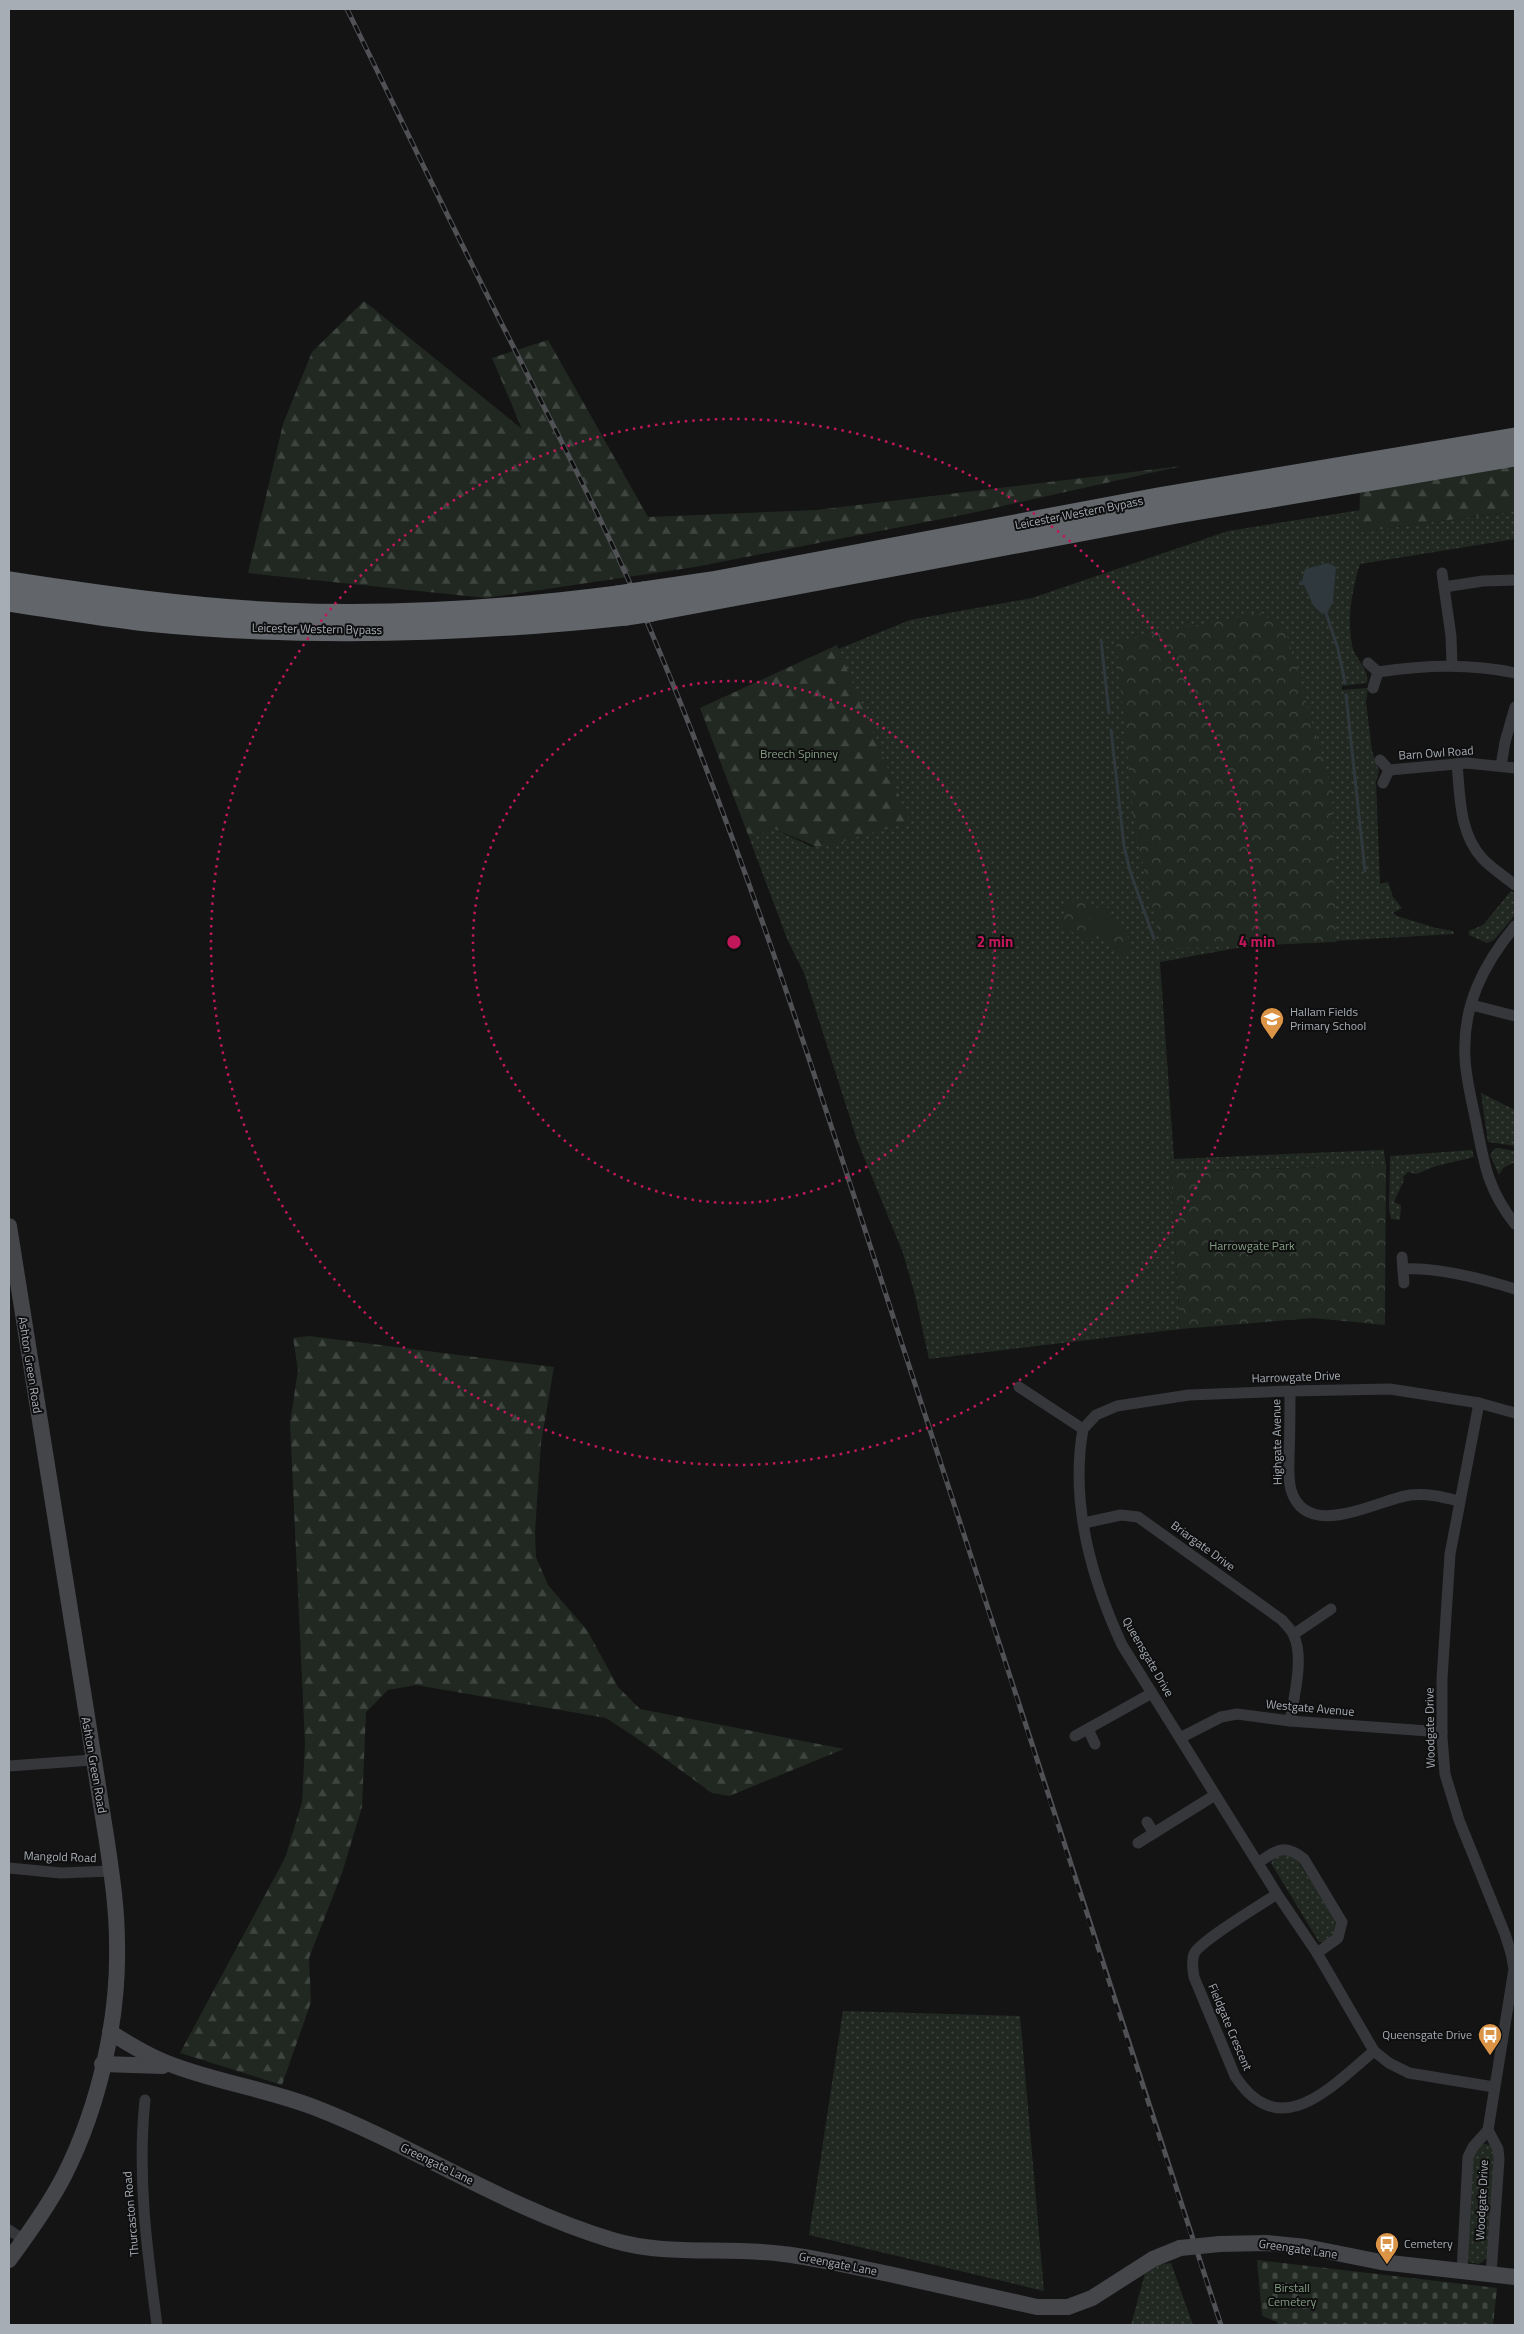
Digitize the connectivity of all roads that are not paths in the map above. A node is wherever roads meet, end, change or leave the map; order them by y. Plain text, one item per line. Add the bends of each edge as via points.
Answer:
1 (1515, 438) edge
2 (1515, 456) edge
3 (1442, 574) dead end
4 (1515, 580) edge
5 (9, 582) edge
6 (1444, 587) junction
7 (9, 601) edge
8 (648, 602) junction
9 (622, 606) junction
10 (1368, 663) dead end
11 (1452, 665) junction
12 (1378, 672) junction
13 (1515, 673) edge
14 (1373, 688) dead end
15 (1515, 707) edge
16 (1380, 760) dead end
17 (1457, 764) junction
18 (1501, 766) junction
19 (1515, 768) edge
20 (1389, 770) junction
21 (1383, 783) dead end
22 (1515, 885) edge
23 (1515, 926) edge
24 (1472, 1005) junction
25 (1515, 1016) edge
26 (1515, 1224) edge
27 (9, 1226) edge
28 (10, 1249) edge
29 (1402, 1257) dead end
30 (1403, 1269) junction
31 (1404, 1283) dead end
32 (1515, 1289) edge
33 (1017, 1386) dead end
34 (1290, 1391) junction
35 (1479, 1403) junction
36 (1515, 1414) edge
37 (1083, 1429) junction
38 (1459, 1501) junction
39 (1084, 1524) junction
40 (1332, 1609) dead end
41 (1294, 1634) junction
42 (1152, 1693) junction
43 (1290, 1721) junction
44 (1088, 1729) junction
45 (1442, 1732) junction
46 (1075, 1736) dead end
47 (1180, 1738) junction
48 (1095, 1744) dead end
49 (92, 1760) junction
50 (9, 1766) edge
51 (1215, 1795) junction
52 (1147, 1822) dead end
53 (1154, 1833) junction
54 (1138, 1843) dead end
55 (1259, 1862) junction
56 (9, 1868) edge
57 (111, 1871) junction
58 (1277, 1894) junction
59 (1317, 1954) junction
60 (1513, 1996) edge
61 (110, 2032) junction
62 (1374, 2051) junction
63 (102, 2064) junction
64 (176, 2067) junction
65 (1494, 2087) junction
66 (145, 2100) dead end
67 (1488, 2130) junction
68 (9, 2230) edge
69 (24, 2240) junction
70 (9, 2260) edge
71 (1462, 2272) junction
72 (1491, 2275) junction
73 (1515, 2277) edge
74 (157, 2325) edge

1 - 8 highway, Leicester Western Bypass via 1168,496 712,582
2 - 8 highway, Leicester Western Bypass
3 - 6 street
4 - 6 street
5 - 9 highway, Leicester Western Bypass via 180,605 283,613 397,613 563,603
6 - 11 street via 1452,636
7 - 9 highway, Leicester Western Bypass via 147,621 277,630 399,631 540,624
8 - 9 highway, bridge
10 - 12 street
11 - 12 street
11 - 13 street
12 - 14 street
15 - 18 street
16 - 20 street, Barn Owl Road
17 - 18 street, Barn Owl Road
17 - 20 street, Barn Owl Road
17 - 22 street via 1461,808 1469,838 1484,860
18 - 19 street, Barn Owl Road
20 - 21 street, Barn Owl Road
23 - 24 street via 1487,964
24 - 25 street
24 - 26 street via 1465,1057 1480,1147 1489,1181
27 - 28 street, Ashton Green Road
28 - 49 street, Ashton Green Road
29 - 30 street
30 - 31 street
30 - 32 street via 1417,1268 1475,1278
33 - 37 street
34 - 35 street, Harrowgate Drive via 1390,1389
34 - 37 street, Harrowgate Drive via 1189,1395 1117,1406 1096,1415
34 - 38 street, Highgate Avenue via 1290,1489 1305,1510 1314,1514 1343,1514 1408,1495 1438,1496
35 - 36 street, Harrowgate Drive
35 - 38 street, Woodgate Drive
37 - 39 street, Queensgate Drive via 1078,1458 1078,1488
38 - 45 street, Woodgate Drive via 1450,1554
39 - 41 street, Briargate Drive via 1121,1515 1138,1517 1282,1620
39 - 42 street, Queensgate Drive via 1094,1572 1108,1614
40 - 41 street
41 - 43 street via 1298,1649
42 - 44 street
42 - 47 street, Queensgate Drive
43 - 45 street, Westgate Avenue
43 - 47 street, Westgate Avenue via 1237,1714 1221,1717
44 - 46 street
44 - 48 street
45 - 60 street, Woodgate Drive via 1445,1774 1511,1953
47 - 51 street, Queensgate Drive
49 - 50 street
49 - 57 street, Ashton Green Road
51 - 53 street
51 - 55 street, Queensgate Drive
52 - 53 street
53 - 54 street
55 - 58 street, Queensgate Drive
55 - 59 street via 1286,1848 1304,1859 1342,1922 1338,1938
56 - 57 street, Mangold Road via 58,1873
57 - 61 street, Ashton Green Road via 117,1945
58 - 59 street, Queensgate Drive
58 - 62 street, Fieldgate Crescent via 1207,1941 1195,1952 1192,1965 1235,2076 1243,2088 1262,2102 1292,2108 1308,2103
59 - 62 street, Queensgate Drive
60 - 65 street, Woodgate Drive
61 - 63 street, Ashton Green Road
61 - 64 street, Greengate Lane
62 - 65 street, Queensgate Drive via 1409,2073
63 - 64 street, Greengate Lane
63 - 69 street, Ashton Green Road via 94,2098 64,2175
64 - 71 street, Greengate Lane, bridge via 307,2105 363,2128 543,2216 614,2241 651,2249 751,2250 785,2254 1038,2307 1068,2307 1092,2298 1153,2259 1180,2248 1220,2244 1306,2247 1381,2262
65 - 67 street, Woodgate Drive
66 - 74 street, Thurcaston Road via 142,2211
67 - 71 street, Woodgate Drive via 1472,2147 1468,2157
67 - 72 street, Woodgate Drive via 1498,2149 1499,2159
68 - 69 street
69 - 70 street, Ashton Green Road
71 - 72 street, Greengate Lane
72 - 73 street, Greengate Lane

